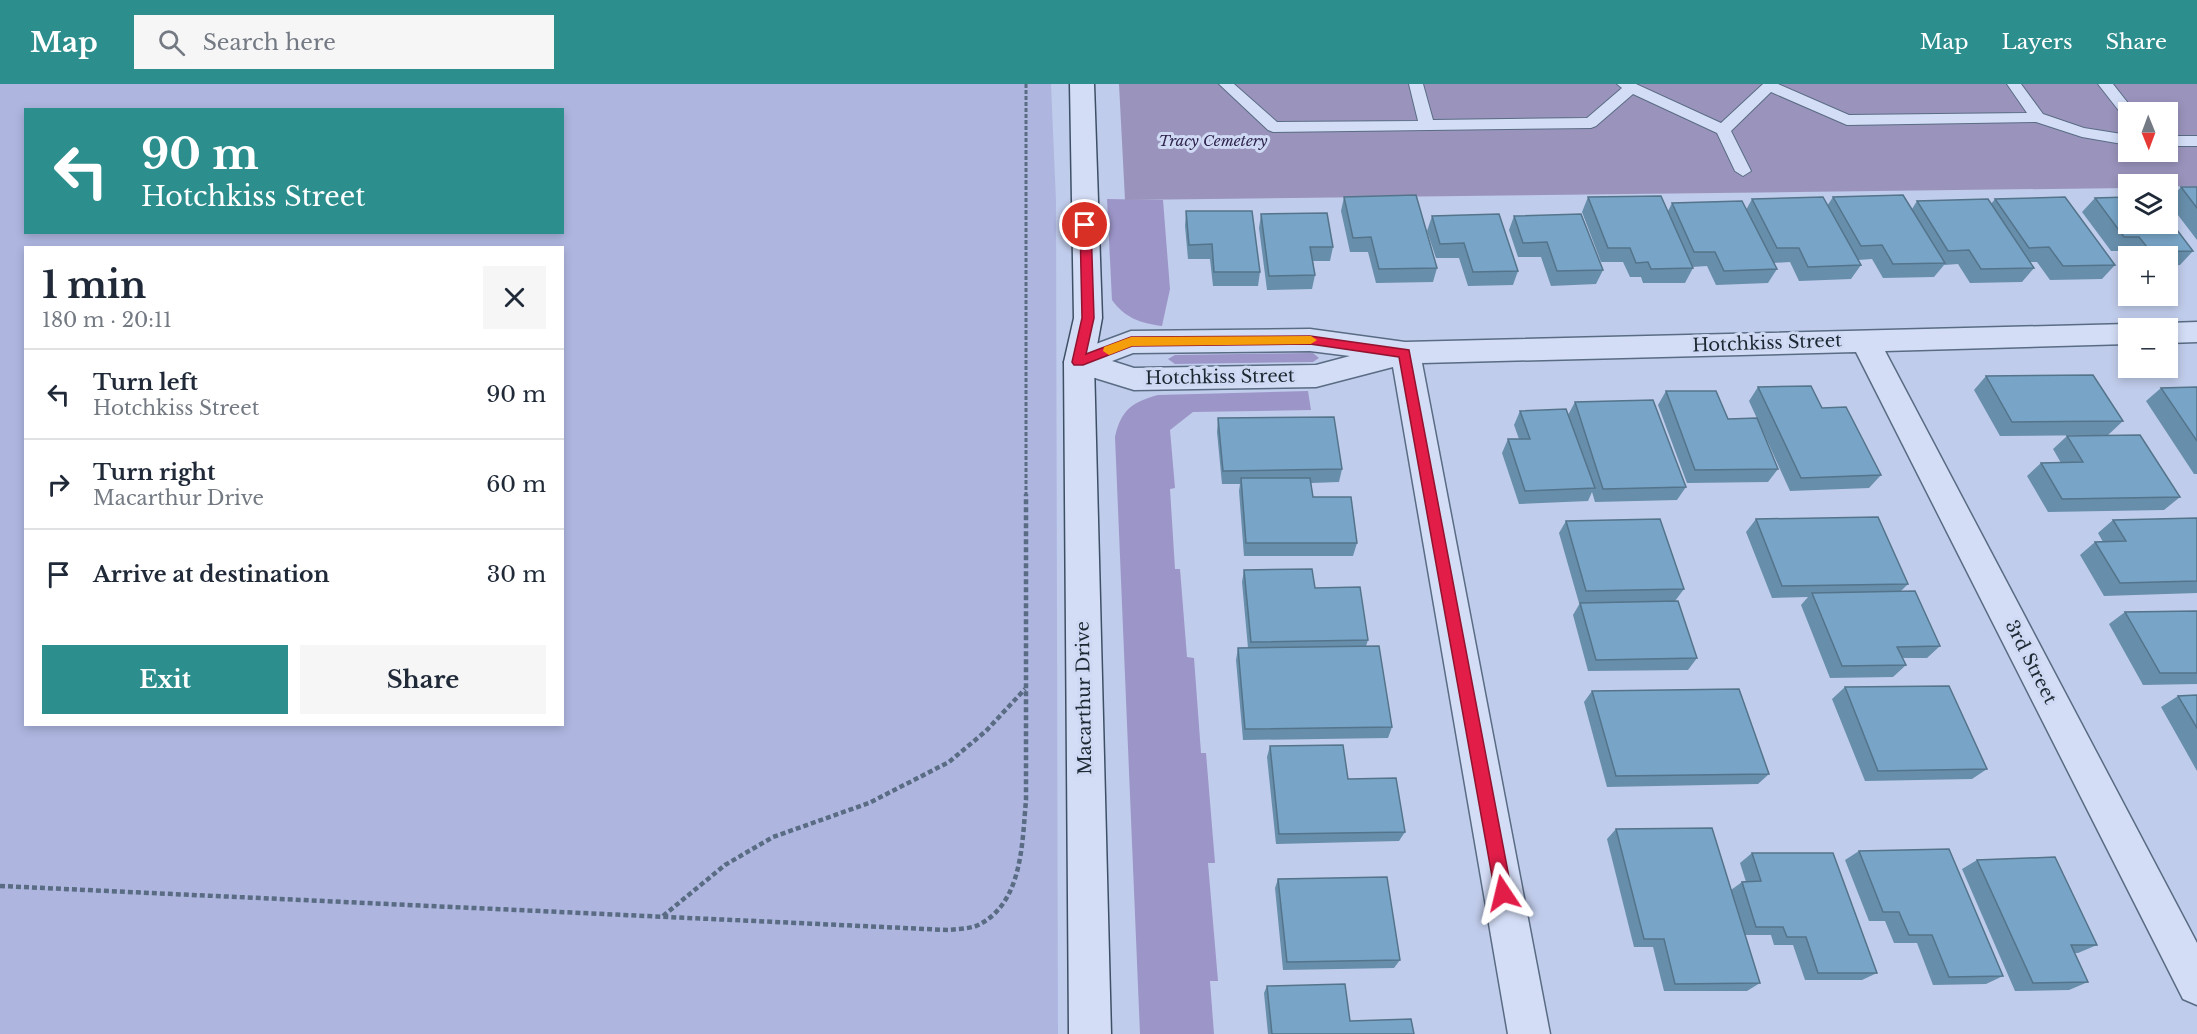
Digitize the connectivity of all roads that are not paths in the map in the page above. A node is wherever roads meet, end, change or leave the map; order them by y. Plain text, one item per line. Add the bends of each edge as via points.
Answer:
1 (1062, 84) edge
2 (1082, 84) edge
3 (1226, 84) edge
4 (1416, 84) edge
5 (2014, 84) edge
6 (2105, 84) edge
7 (1770, 85) edge
8 (1628, 86) edge
9 (2119, 102) edge
10 (2038, 117) junction
11 (1427, 125) junction
12 (1723, 130) junction
13 (2118, 139) edge
14 (2178, 141) edge
15 (2197, 141) edge
16 (1743, 171) dead end
17 (2197, 332) edge
18 (2178, 333) edge
19 (2118, 334) edge
20 (1865, 340) junction
21 (1405, 353) junction
22 (1078, 362) junction
23 (2197, 984) edge
24 (1090, 1034) edge
25 (1529, 1034) edge

1 - 22 street, Macarthur Drive via 1068,318
2 - 22 street, Macarthur Drive via 1088,318
3 - 11 lane via 1273,126
4 - 11 lane
5 - 10 lane
6 - 9 lane
7 - 10 lane via 1847,120
7 - 12 lane
8 - 11 lane via 1591,123
8 - 12 lane
10 - 13 lane via 2069,130
12 - 16 lane
14 - 15 lane
17 - 18 street
19 - 20 street, Hotchkiss Street
20 - 21 street, Hotchkiss Street
20 - 23 street, 3rd Street
21 - 22 street, Hotchkiss Street via 1316,376 1134,378
21 - 25 street
22 - 24 street, Macarthur Drive

